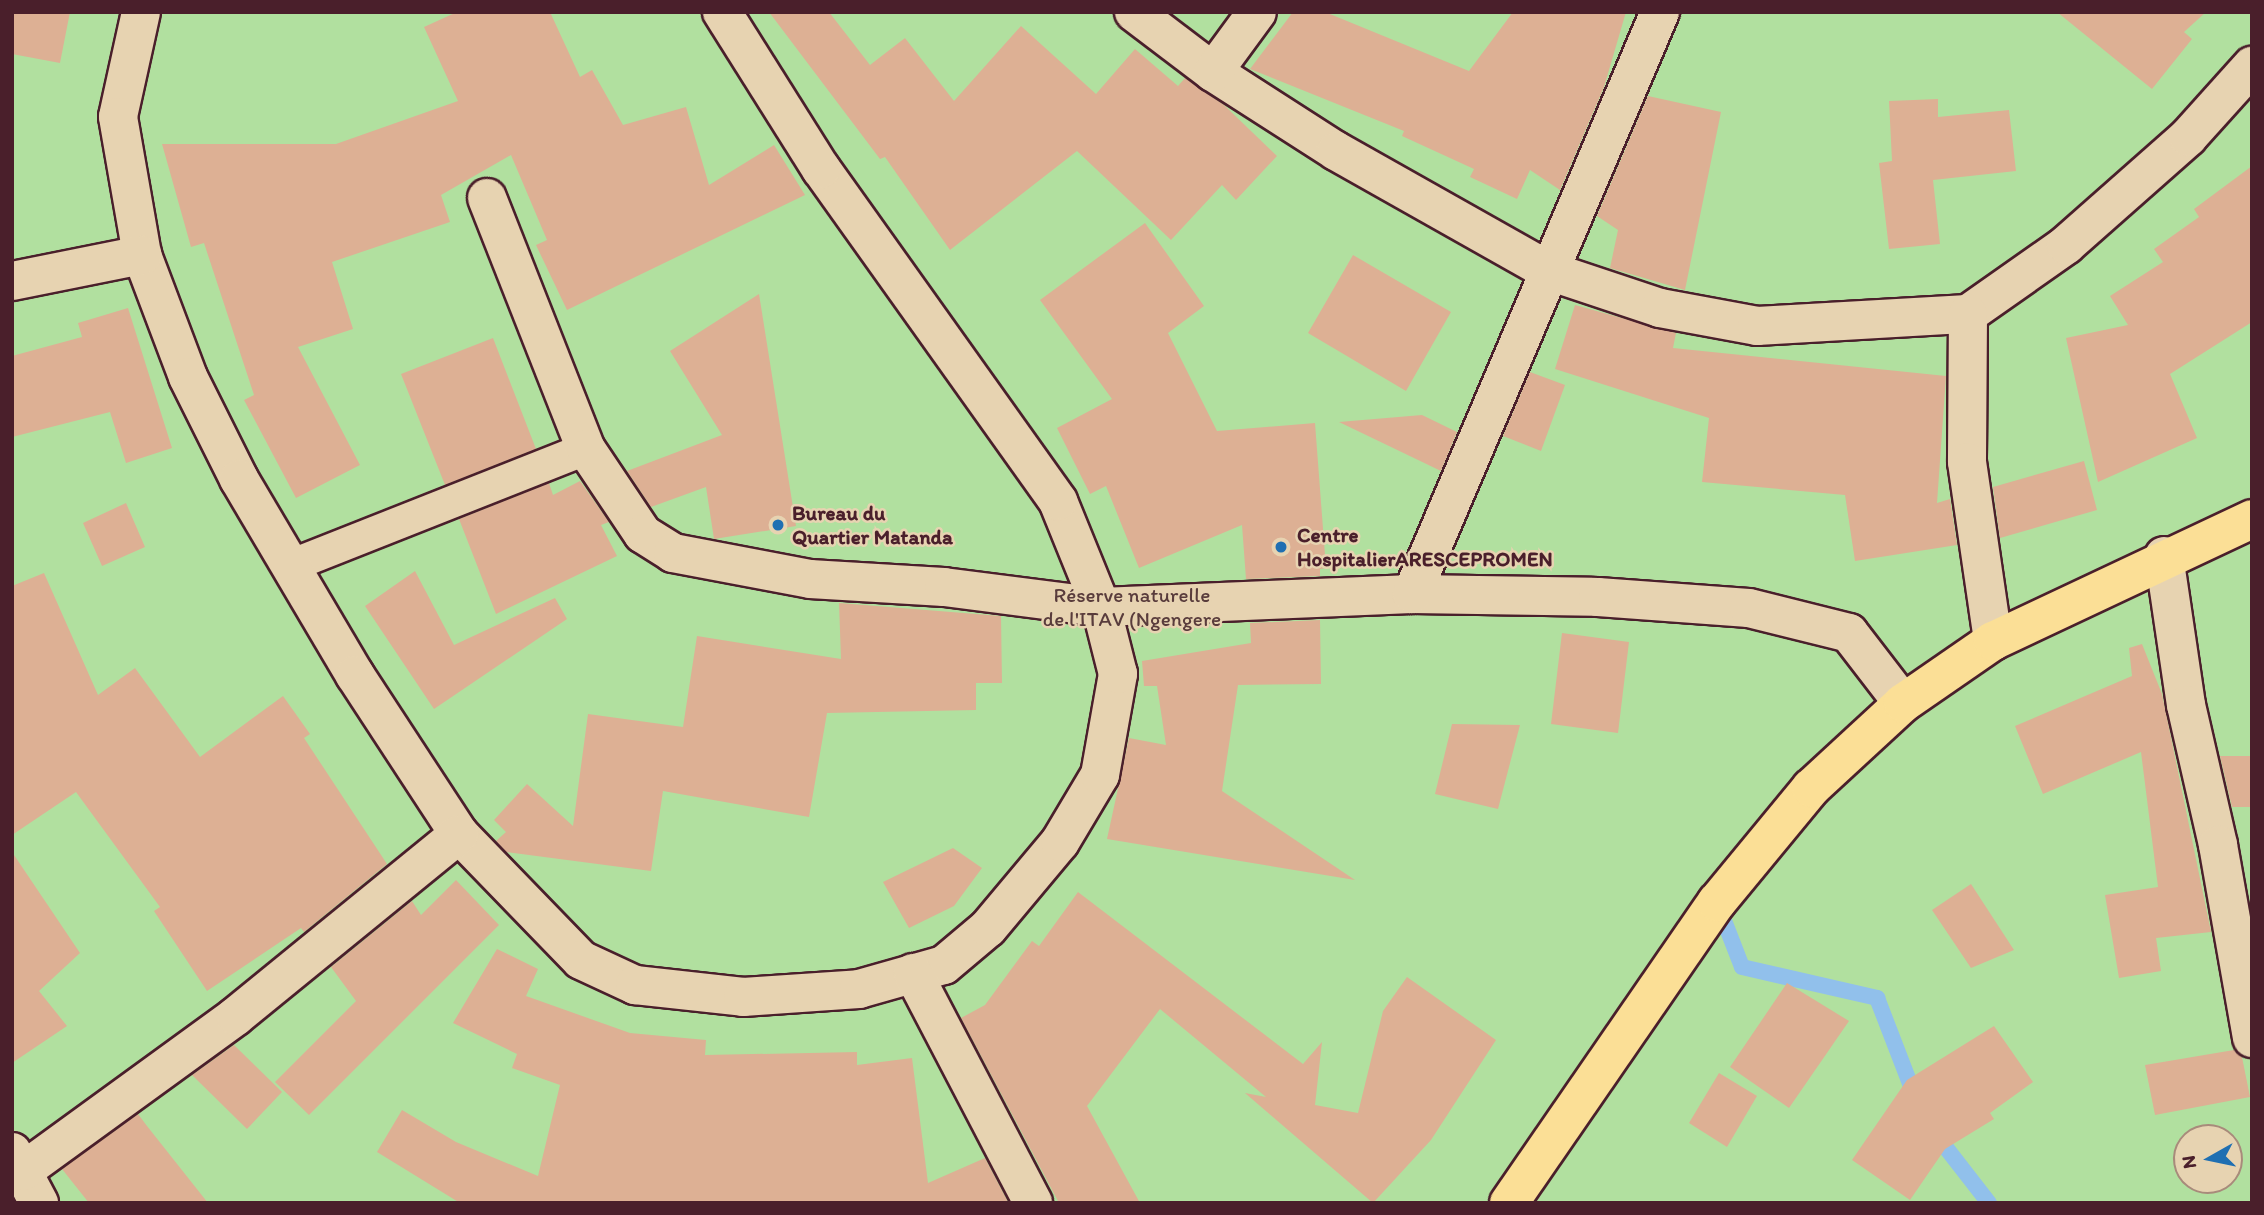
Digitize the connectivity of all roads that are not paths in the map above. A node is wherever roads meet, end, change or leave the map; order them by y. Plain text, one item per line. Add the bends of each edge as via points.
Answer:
1 (141, 12) edge
2 (1134, 12) edge
3 (1257, 12) edge
4 (1660, 12) edge
5 (733, 16) edge
6 (2252, 66) edge
7 (1213, 72) junction
8 (487, 198) dead end
9 (142, 255) junction
10 (1549, 271) junction
11 (12, 281) edge
12 (1968, 314) junction
13 (586, 449) junction
14 (2252, 519) edge
15 (2164, 556) junction
16 (290, 566) junction
17 (1412, 594) junction
18 (1101, 607) junction
19 (1993, 641) junction
20 (1903, 703) junction
21 (459, 834) junction
22 (2235, 852) edge
23 (913, 973) junction
24 (2252, 1038) edge
25 (25, 1175) edge
26 (1034, 1203) edge
27 (1508, 1203) edge

1 - 9 street via 118,117
2 - 7 street
3 - 7 street
4 - 10 street
5 - 18 street via 821,169 1058,501
6 - 12 street via 2188,136 2066,245
7 - 10 street via 1336,151
8 - 13 street
9 - 11 street
9 - 16 street via 188,377 239,479
10 - 12 street via 1660,309 1756,326
10 - 17 street
12 - 19 street via 1968,462
13 - 16 lane
13 - 18 street via 642,534 673,553 810,579 944,587
14 - 15 highway
15 - 19 highway
15 - 22 street via 2186,705
16 - 21 street
17 - 18 street
17 - 20 street via 1598,597 1749,608 1849,633
18 - 23 street via 1118,674 1100,775 1060,842 988,928 944,965
19 - 20 highway
20 - 27 highway via 1811,788 1717,902
21 - 23 street via 581,960 635,985 743,996 859,989
21 - 25 street via 236,1016
22 - 24 street
23 - 26 street

